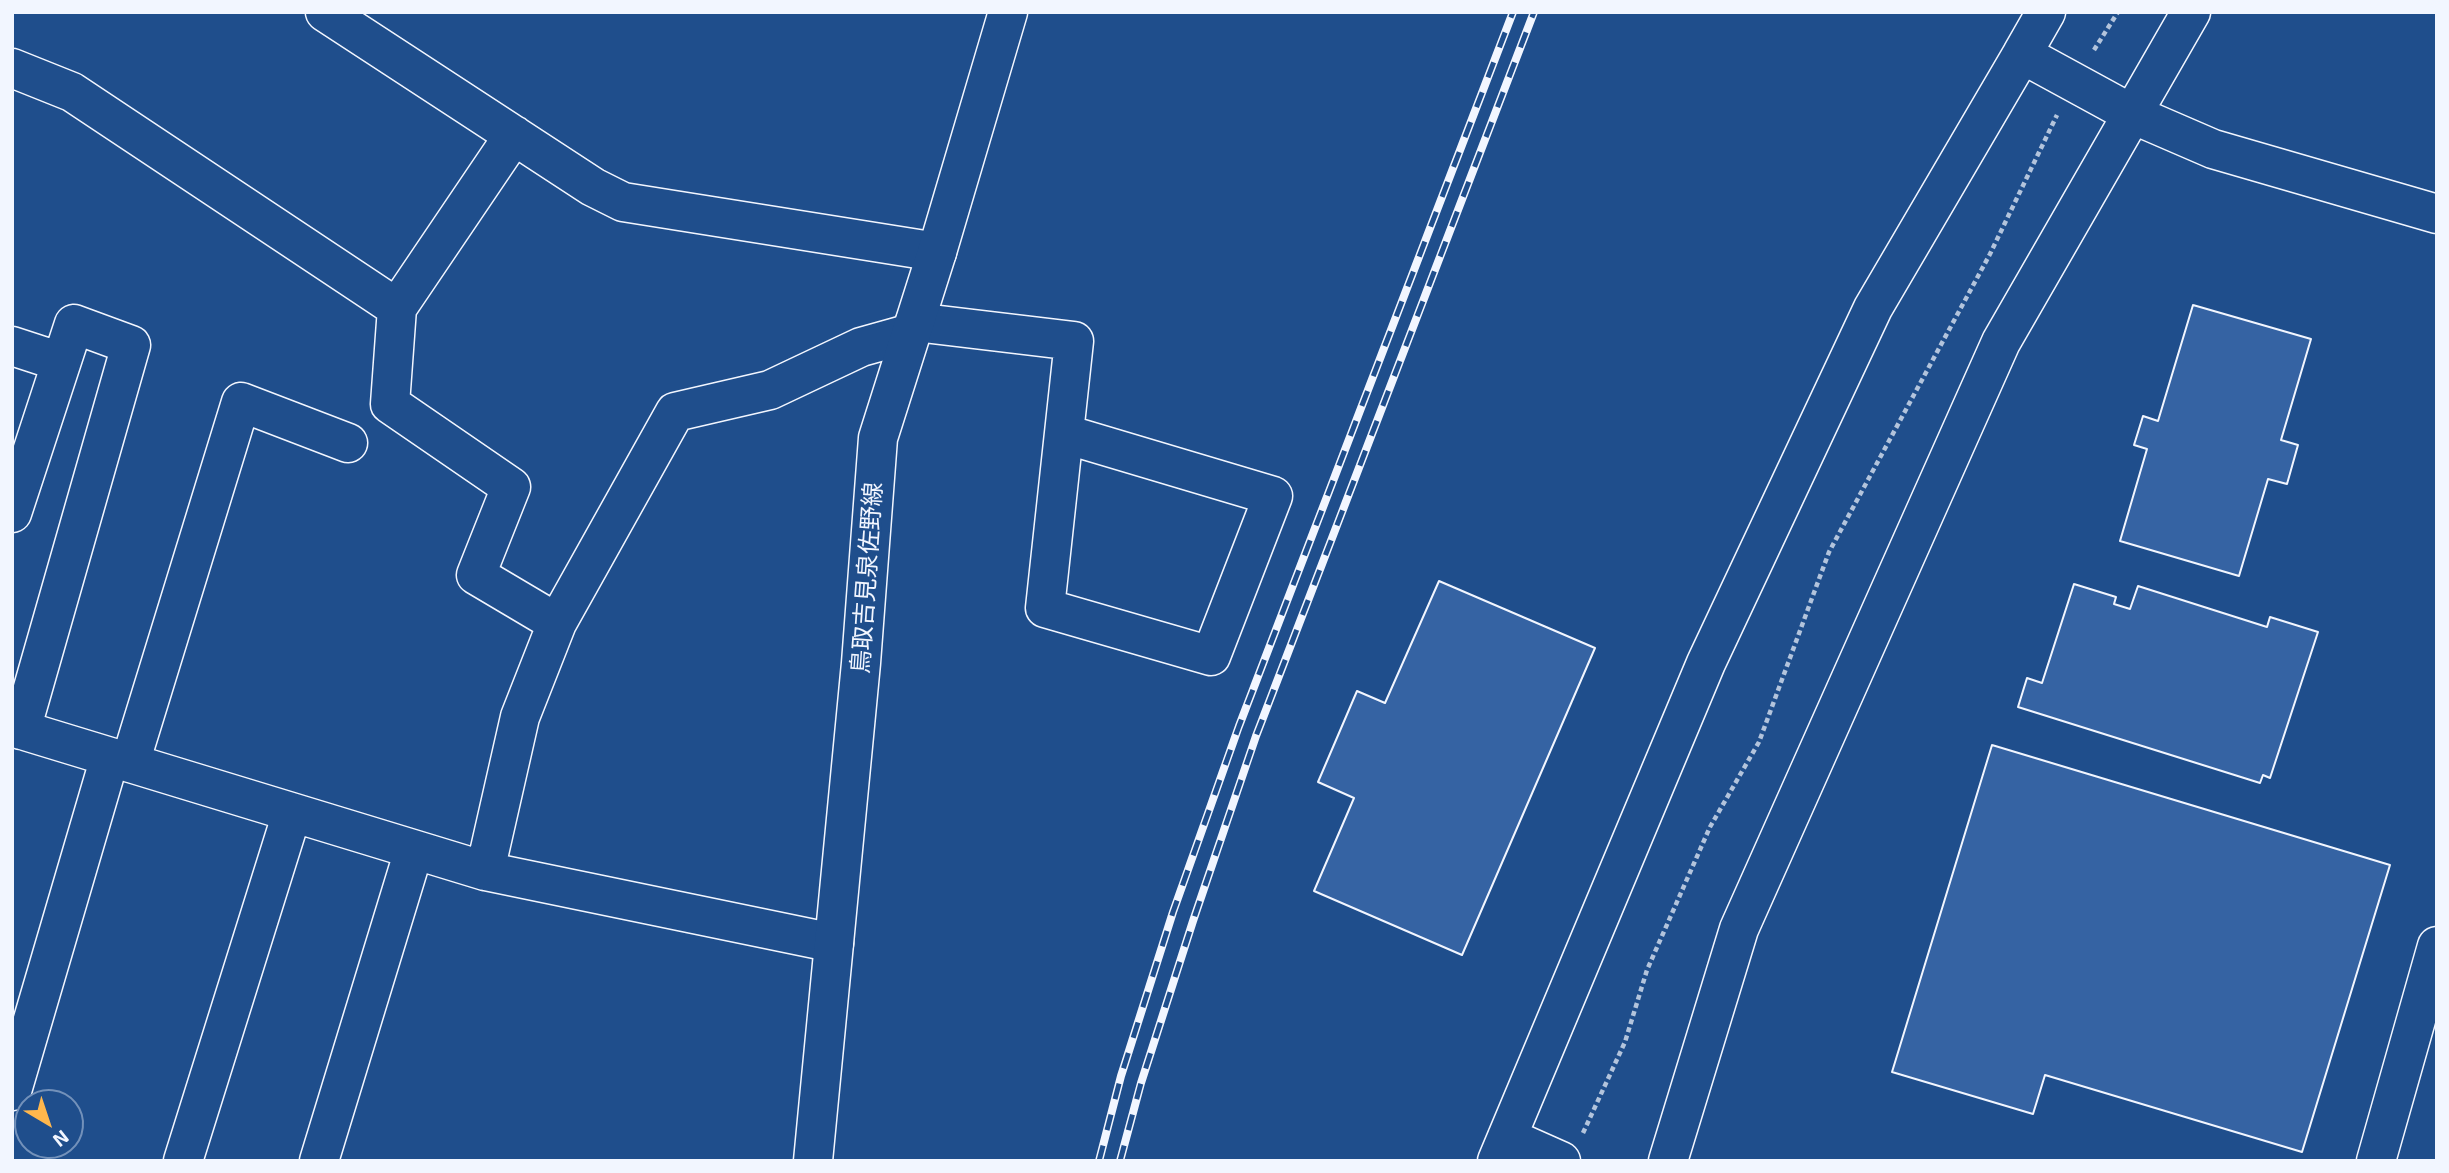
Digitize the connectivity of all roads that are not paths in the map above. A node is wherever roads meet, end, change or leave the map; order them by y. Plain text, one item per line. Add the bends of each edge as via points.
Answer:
1 (325, 12) edge
2 (1008, 12) edge
3 (2046, 12) edge
4 (2191, 12) edge
5 (2022, 54) junction
6 (12, 68) edge
7 (2132, 114) junction
8 (514, 135) junction
9 (2437, 214) edge
10 (937, 252) junction
11 (397, 308) junction
12 (913, 328) junction
13 (12, 346) edge
14 (61, 362) junction
15 (1065, 434) junction
16 (348, 443) dead end
17 (12, 513) edge
18 (557, 623) junction
19 (17, 728) edge
20 (120, 760) junction
21 (292, 813) junction
22 (414, 850) junction
23 (485, 871) junction
24 (834, 943) junction
25 (2437, 946) edge
26 (12, 1091) edge
27 (1502, 1149) edge
28 (1571, 1149) edge
29 (183, 1161) edge
30 (319, 1161) edge
31 (813, 1161) edge
32 (1668, 1161) edge
33 (2376, 1161) edge

1 - 8 street
2 - 10 street, 鳥取吉見泉佐野線
3 - 5 street
4 - 7 street
5 - 7 street
5 - 27 street via 1873,308 1706,663
6 - 11 street via 72,92
7 - 9 street via 2213,149
7 - 32 street via 2001,342 1739,929
8 - 10 street via 623,202
8 - 11 street
10 - 12 street, 鳥取吉見泉佐野線
11 - 18 street via 390,404 511,487 476,575
12 - 15 street via 1074,341
12 - 18 street via 770,390 675,412
12 - 24 street, 鳥取吉見泉佐野線 via 878,438
13 - 14 street
14 - 17 street
14 - 19 street via 74,324 131,345
15 - 15 street via 1273,496 1212,656 1045,608
16 - 20 street via 241,402
18 - 23 street via 520,717
19 - 20 street
20 - 21 street
20 - 26 street
21 - 22 street
21 - 29 street
22 - 23 street
22 - 30 street
23 - 24 street
24 - 31 street, 鳥取吉見泉佐野線
25 - 33 street
27 - 28 street

